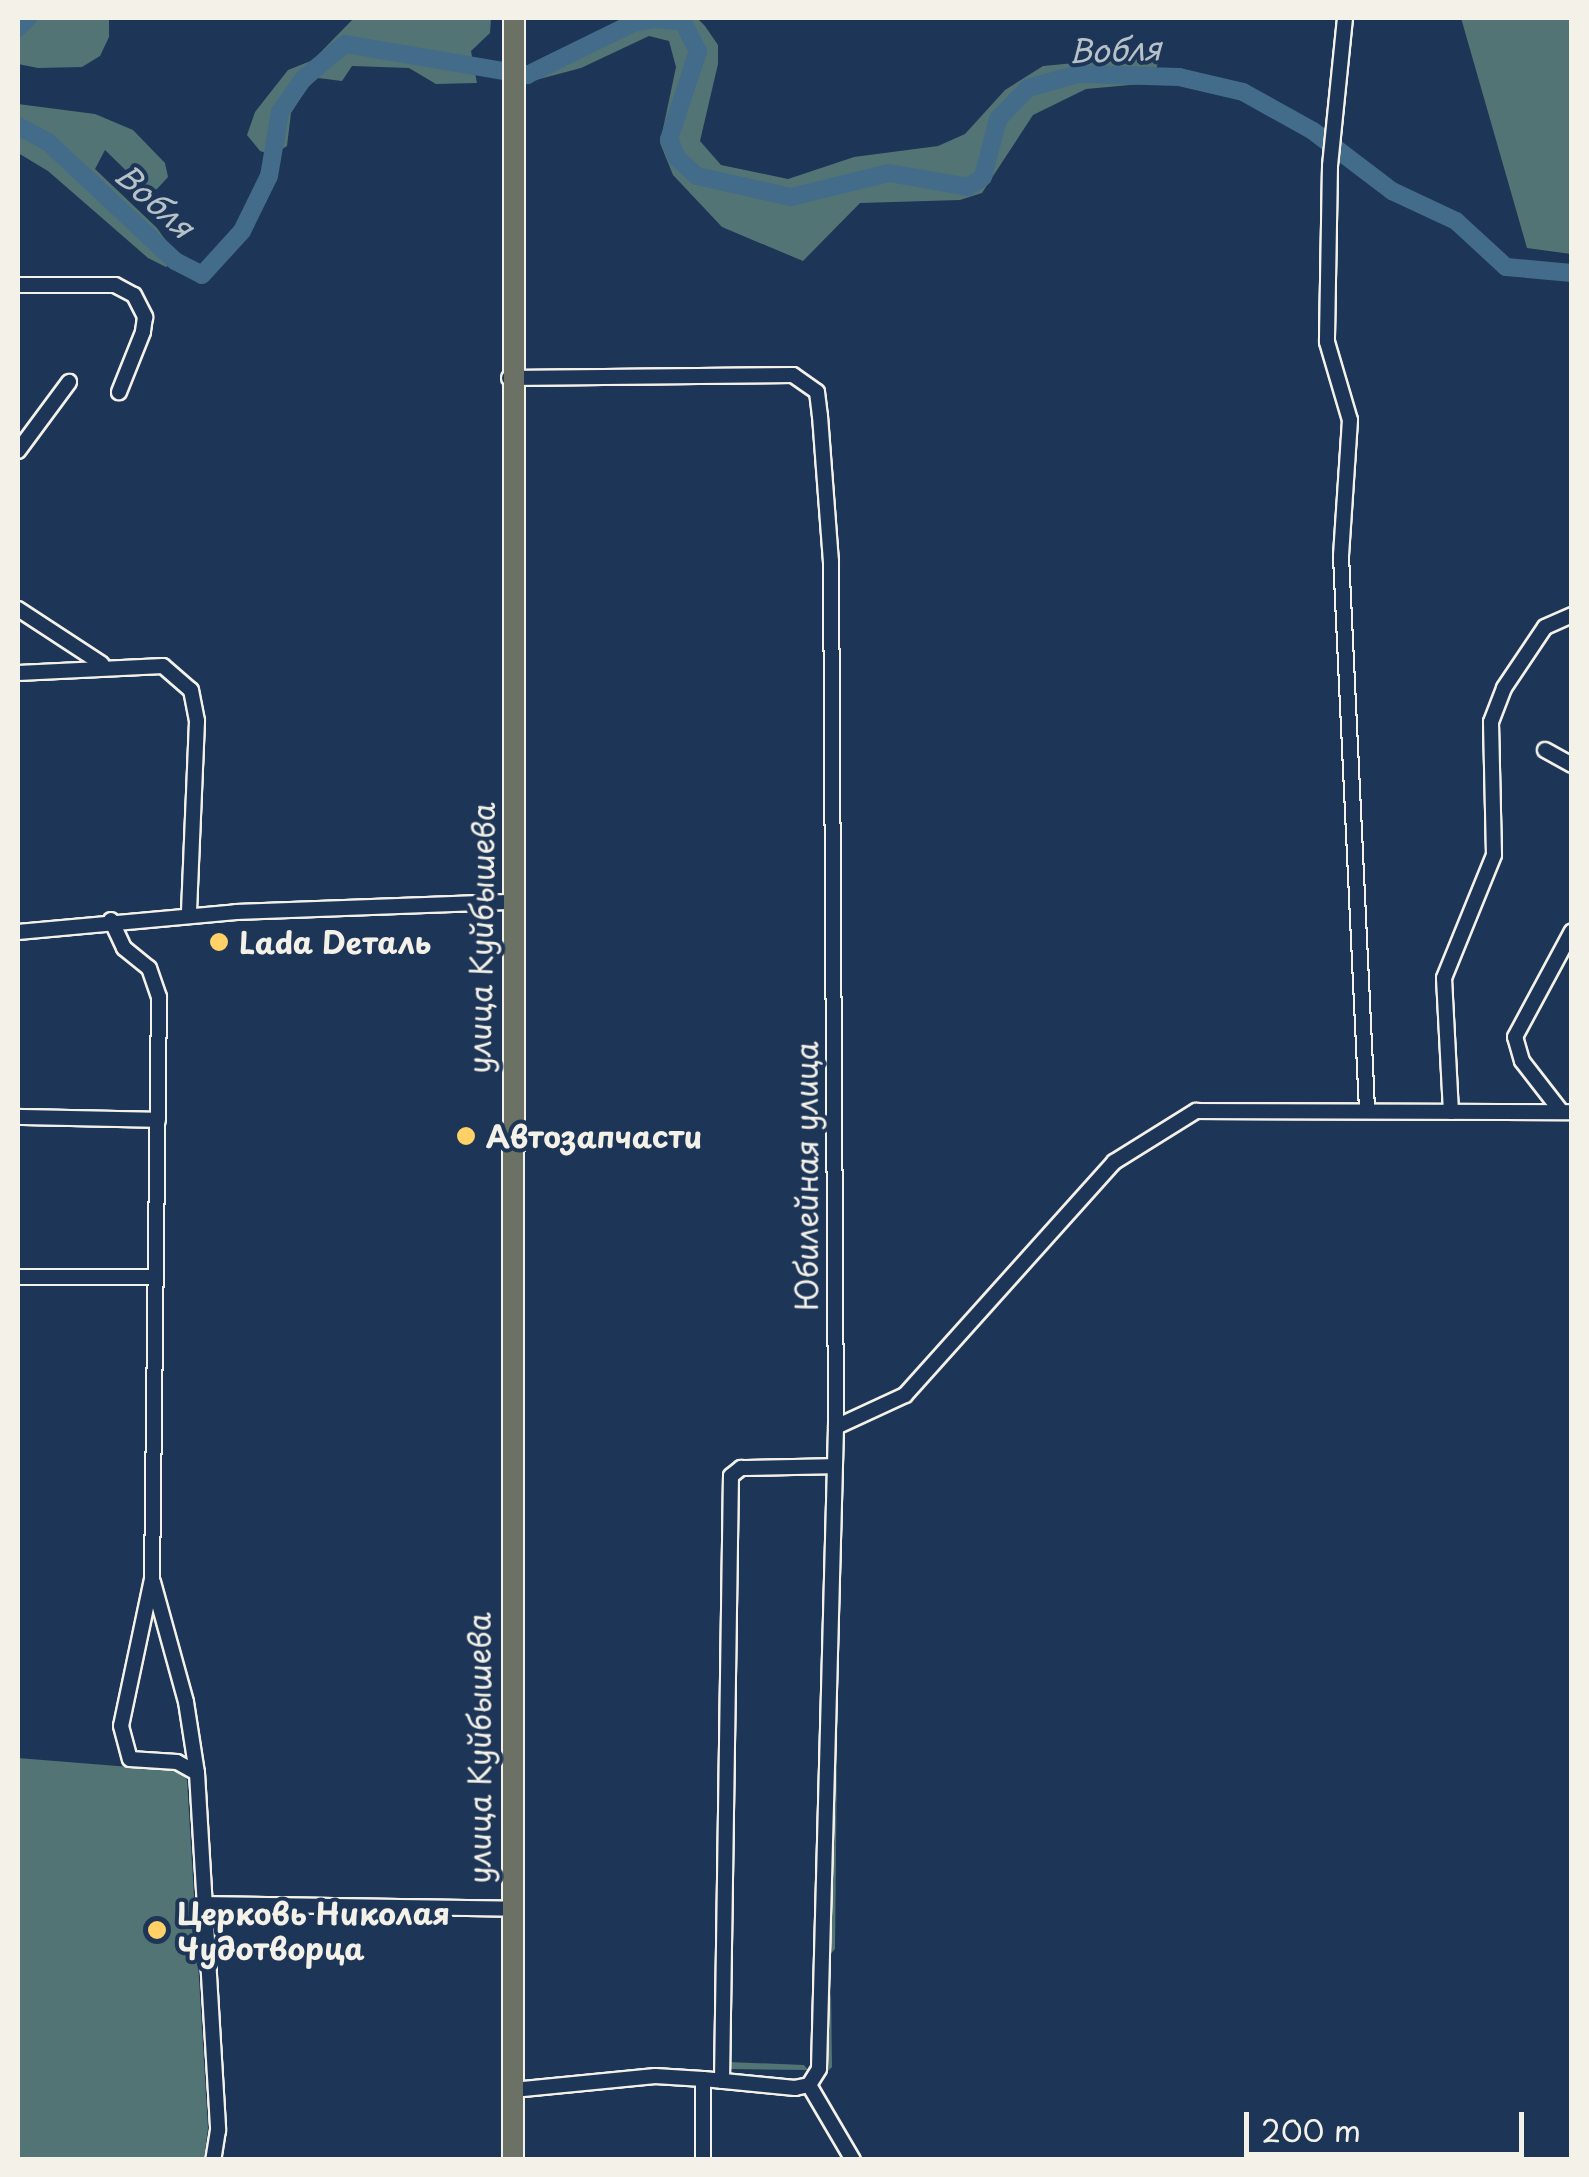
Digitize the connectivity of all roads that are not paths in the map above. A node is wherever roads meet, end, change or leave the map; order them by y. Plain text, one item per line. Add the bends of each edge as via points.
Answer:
1 (514, 18) edge
2 (1345, 18) edge
3 (18, 285) edge
4 (509, 378) junction
5 (69, 382) dead end
6 (119, 392) dead end
7 (18, 450) edge
8 (18, 609) edge
9 (1572, 616) edge
10 (107, 666) junction
11 (18, 673) edge
12 (1545, 750) dead end
13 (1572, 765) edge
14 (514, 902) junction
15 (189, 915) junction
16 (111, 920) junction
17 (1572, 930) edge
18 (18, 932) edge
19 (1368, 1110) junction
20 (1566, 1111) edge
21 (1452, 1112) junction
22 (18, 1117) edge
23 (158, 1120) junction
24 (155, 1276) junction
25 (18, 1277) edge
26 (836, 1427) junction
27 (834, 1466) junction
28 (152, 1580) junction
29 (197, 1773) junction
30 (207, 1904) junction
31 (510, 1909) junction
32 (703, 2079) junction
33 (722, 2081) junction
34 (809, 2085) junction
35 (513, 2090) junction
36 (214, 2160) edge
37 (513, 2160) edge
38 (703, 2160) edge
39 (853, 2160) edge

1 - 4 highway, улица Куйбышева
2 - 19 street via 1330,166 1326,342 1350,420 1341,556
3 - 6 street via 115,285 134,295 145,316 144,332
4 - 14 highway, улица Куйбышева
4 - 26 street, Юбилейная улица via 793,375 817,392 831,561
5 - 7 street
8 - 10 street
9 - 21 street via 1545,627 1504,688 1491,722 1494,856 1444,978
10 - 11 street
10 - 15 street via 163,666 178,674 196,701
12 - 13 street
14 - 15 street
14 - 31 highway, улица Куйбышева
15 - 16 street
16 - 18 street
16 - 23 street via 124,948 157,982
17 - 20 street via 1515,1037 1522,1061
19 - 21 street
19 - 26 street via 1196,1111 1149,1136 1067,1208 905,1395
20 - 21 street
22 - 23 street
23 - 24 street
24 - 25 street
24 - 28 street
26 - 27 street, Юбилейная улица
27 - 33 street via 756,1467 731,1476
27 - 34 street, Юбилейная улица via 819,2069
28 - 29 street via 186,1702
28 - 29 street via 121,1704 130,1759 176,1762
29 - 30 street
30 - 31 street
30 - 36 street
31 - 35 highway, улица Куйбышева
32 - 33 street
32 - 35 street via 655,2076
32 - 38 street
33 - 34 street
34 - 39 street
35 - 37 highway, улица Куйбышева

